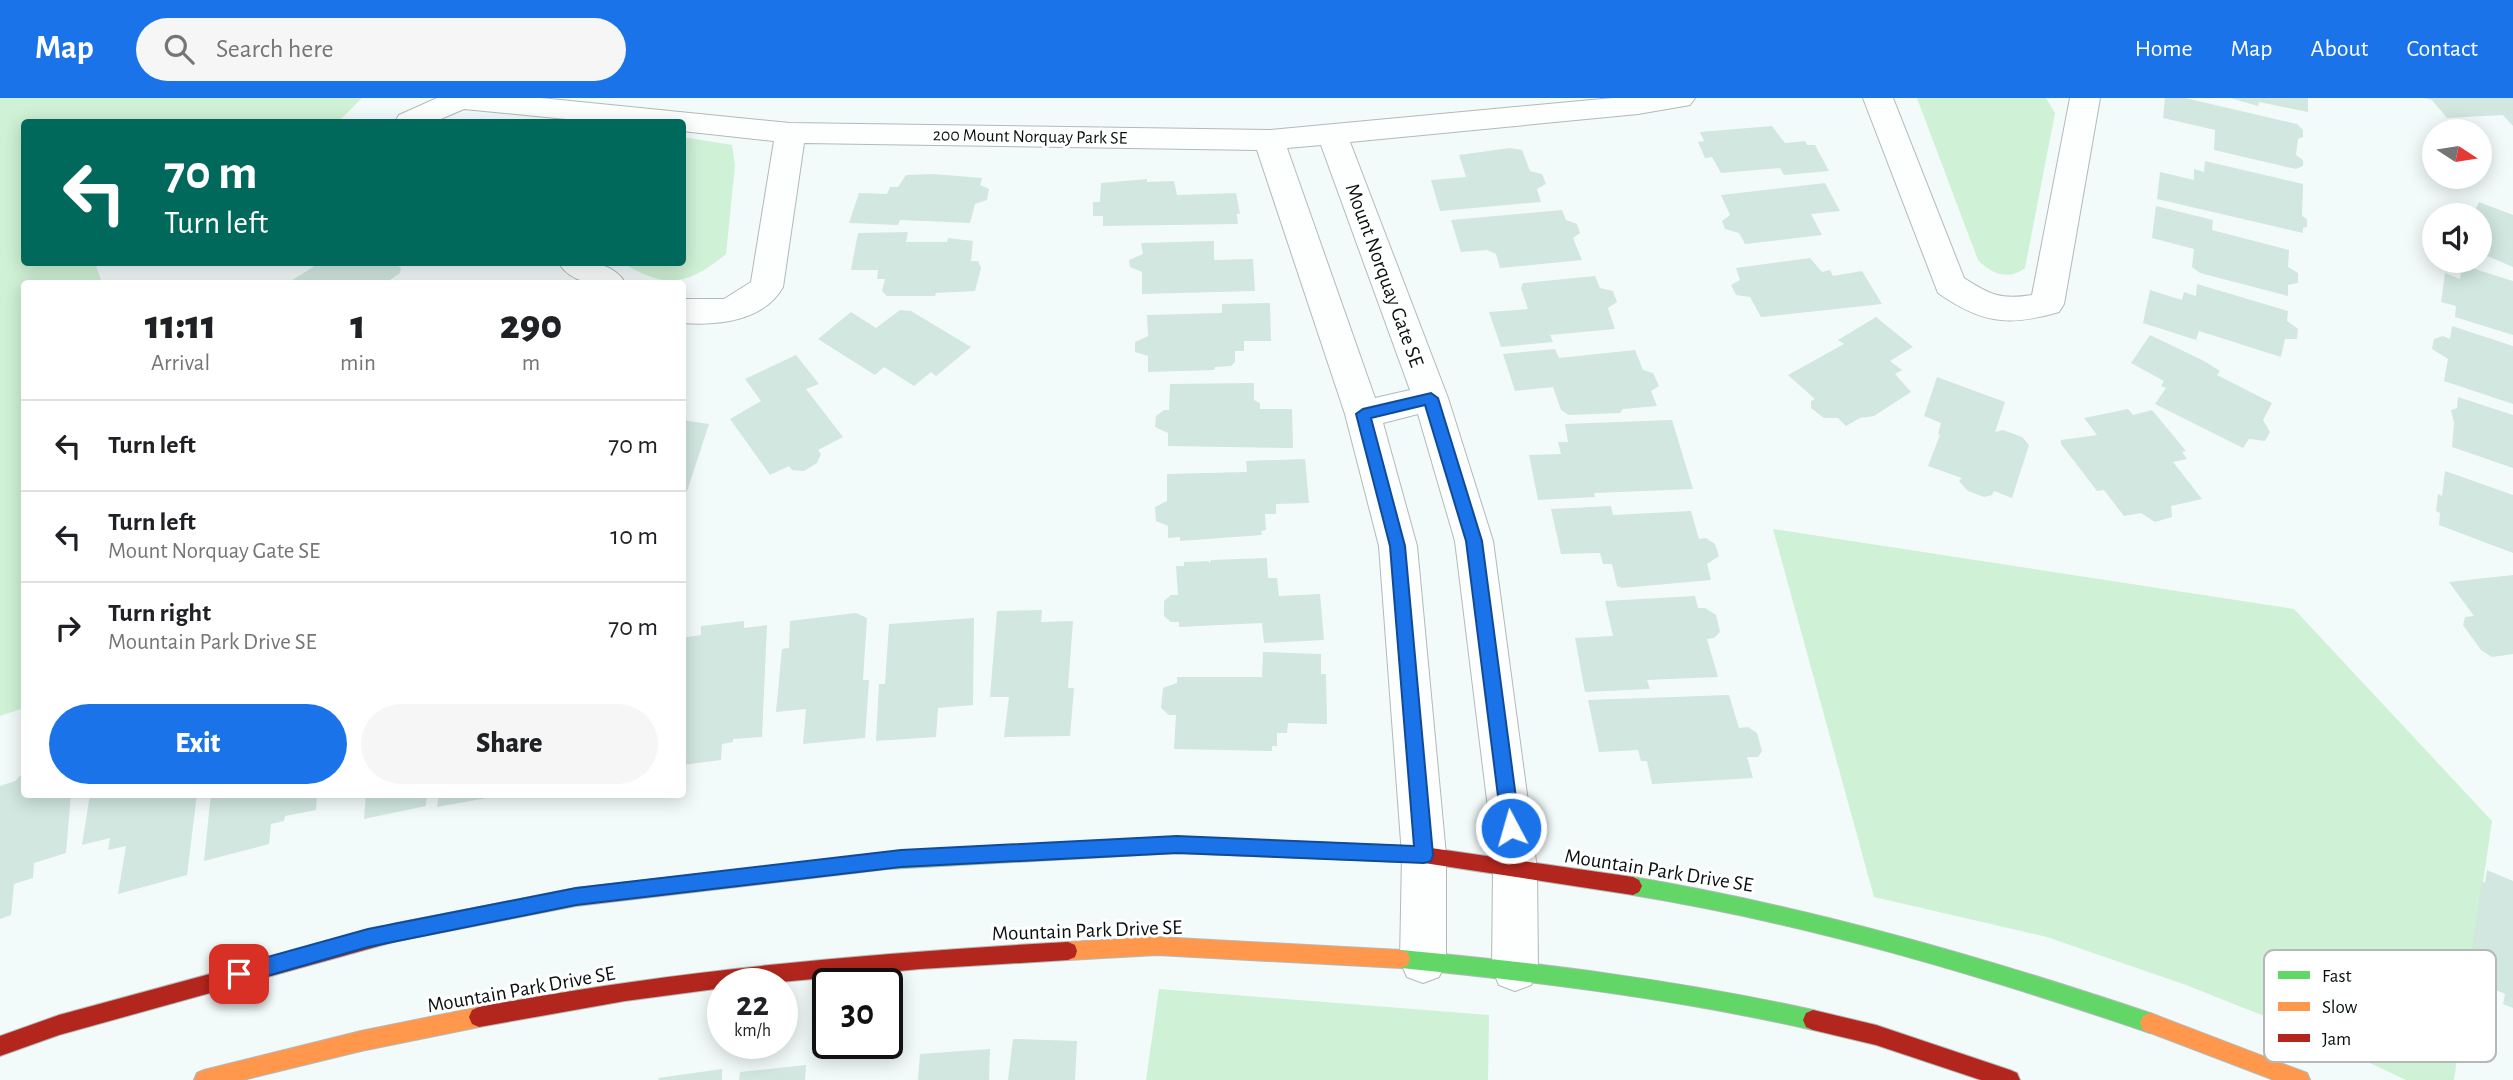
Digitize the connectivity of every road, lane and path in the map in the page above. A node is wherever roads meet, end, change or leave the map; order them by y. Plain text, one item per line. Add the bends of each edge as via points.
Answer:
1 (1680, 98) edge
2 (1878, 98) edge
3 (2085, 98) edge
4 (417, 119) edge
5 (654, 119) edge
6 (686, 122) edge
7 (790, 133) junction
8 (1333, 136) junction
9 (1269, 140) junction
10 (581, 266) edge
11 (603, 280) edge
12 (686, 311) edge
13 (1431, 398) junction
14 (1363, 414) junction
15 (1424, 855) junction
16 (1514, 869) junction
17 (1423, 961) junction
18 (1515, 969) junction
19 (0, 1046) edge
20 (204, 1080) edge
21 (2010, 1080) edge
22 (2300, 1080) edge

1 - 8 street, 200 Mount Norquay Park SE
2 - 3 street via 1950,285 1978,304 2011,310 2047,304
4 - 5 street, 200 Mount Norquay Park SE via 460,99
6 - 7 street, 200 Mount Norquay Park SE
7 - 9 street, 200 Mount Norquay Park SE
7 - 12 street via 767,287 741,308
8 - 9 street, 200 Mount Norquay Park SE
8 - 13 street, Mount Norquay Gate SE
9 - 14 street
10 - 11 street
13 - 14 street
13 - 16 street, Mount Norquay Gate SE via 1474,541
14 - 15 street via 1398,546
15 - 16 street, Mountain Park Drive SE
15 - 17 street
15 - 19 street, Mountain Park Drive SE via 1177,845 901,859 576,897 368,938 58,1025
16 - 18 street, Mount Norquay Gate SE
16 - 22 street, Mountain Park Drive SE via 1727,900 1881,938 2037,984
17 - 18 street, Mountain Park Drive SE
17 - 20 street, Mountain Park Drive SE via 1157,946 881,960 564,999 361,1041
18 - 21 street, Mountain Park Drive SE via 1726,999 1876,1035

